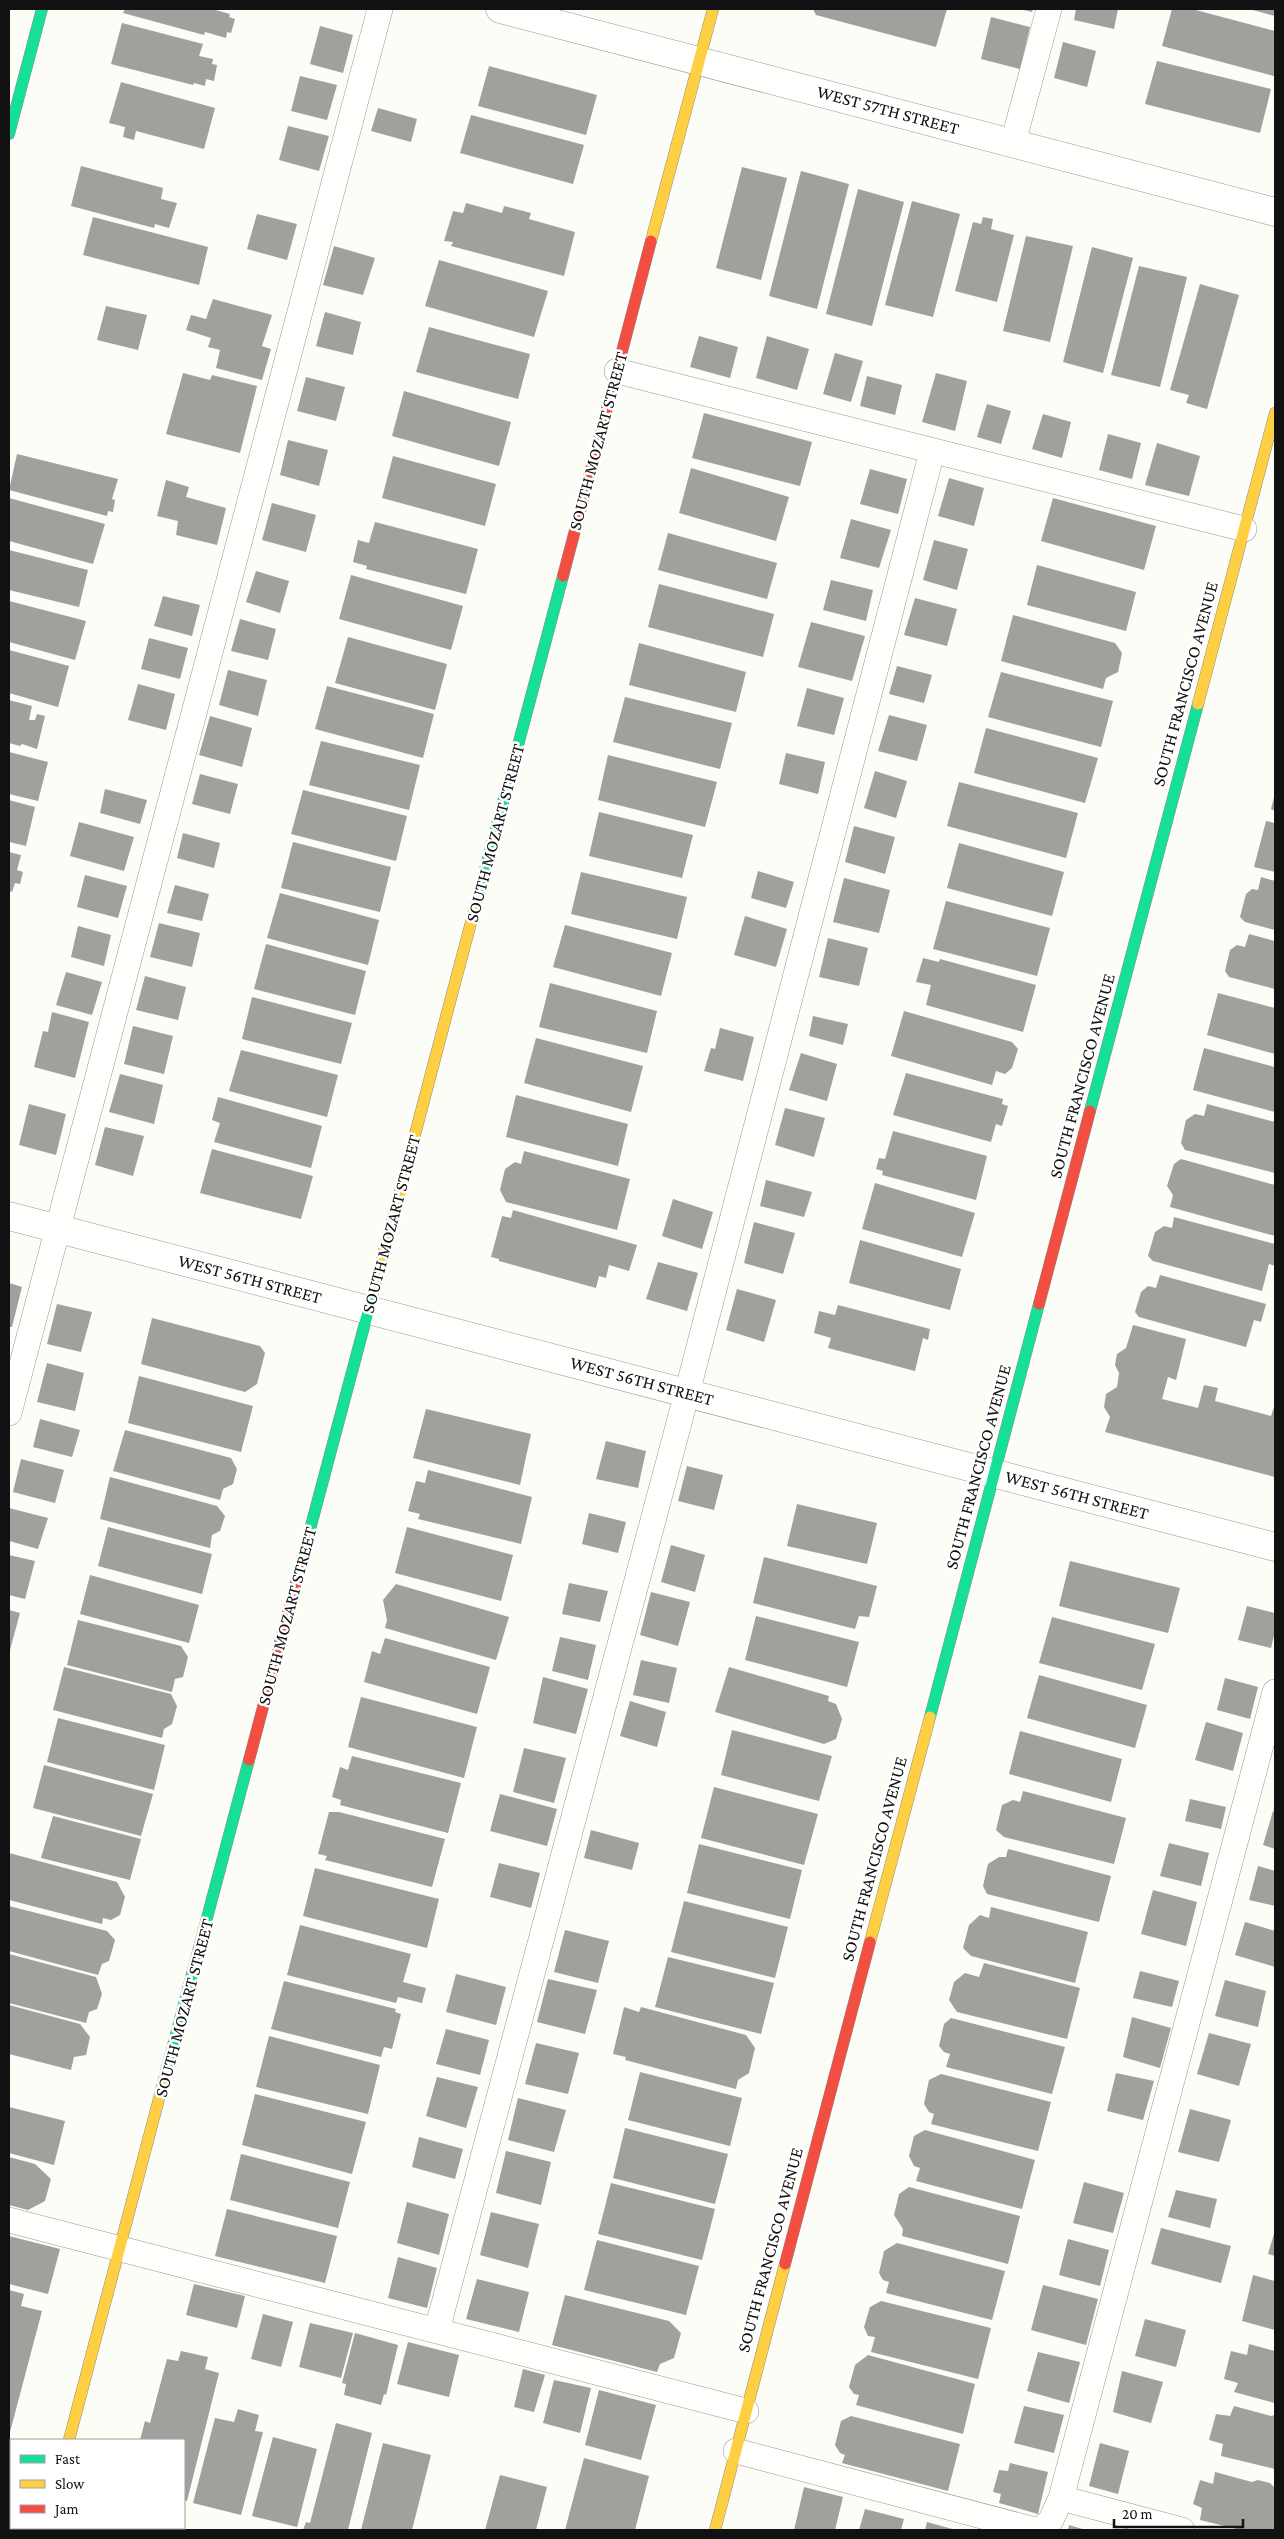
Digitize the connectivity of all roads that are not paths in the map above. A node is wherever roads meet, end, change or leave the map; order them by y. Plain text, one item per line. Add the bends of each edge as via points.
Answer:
1 (42, 9) edge
2 (380, 9) edge
3 (500, 9) edge
4 (713, 9) edge
5 (1049, 9) edge
6 (699, 60) junction
7 (9, 134) edge
8 (1013, 143) junction
9 (1275, 212) edge
10 (617, 371) junction
11 (1275, 413) edge
12 (932, 452) junction
13 (1244, 529) junction
14 (9, 1216) edge
15 (58, 1229) junction
16 (368, 1310) junction
17 (687, 1393) junction
18 (9, 1413) edge
19 (994, 1474) junction
20 (1275, 1547) edge
21 (1275, 1692) edge
22 (9, 2220) edge
23 (120, 2248) junction
24 (437, 2330) junction
25 (746, 2411) junction
26 (69, 2439) edge
27 (736, 2451) junction
28 (1061, 2498) junction
29 (715, 2530) edge
30 (1182, 2530) edge

1 - 7 street
2 - 15 lane
3 - 6 street, WEST 57TH STREET
4 - 6 street, SOUTH MOZART STREET
5 - 8 lane
6 - 8 street, WEST 57TH STREET
6 - 10 street, SOUTH MOZART STREET
8 - 9 street, WEST 57TH STREET
10 - 12 lane
10 - 16 street, SOUTH MOZART STREET
11 - 13 street, SOUTH FRANCISCO AVENUE
12 - 13 lane
12 - 17 lane
13 - 19 street, SOUTH FRANCISCO AVENUE
14 - 15 street, WEST 56TH STREET
15 - 16 street, WEST 56TH STREET
15 - 18 lane
16 - 17 street, WEST 56TH STREET
16 - 23 street, SOUTH MOZART STREET
17 - 19 street, WEST 56TH STREET
17 - 24 lane
19 - 20 street, WEST 56TH STREET
19 - 25 street, SOUTH FRANCISCO AVENUE
21 - 28 lane
22 - 23 lane
23 - 24 lane
23 - 26 street, SOUTH MOZART STREET
24 - 25 lane
25 - 27 street, SOUTH FRANCISCO AVENUE
27 - 28 lane via 1030,2530 1042,2529 1051,2520
27 - 29 street, SOUTH FRANCISCO AVENUE
28 - 30 lane

